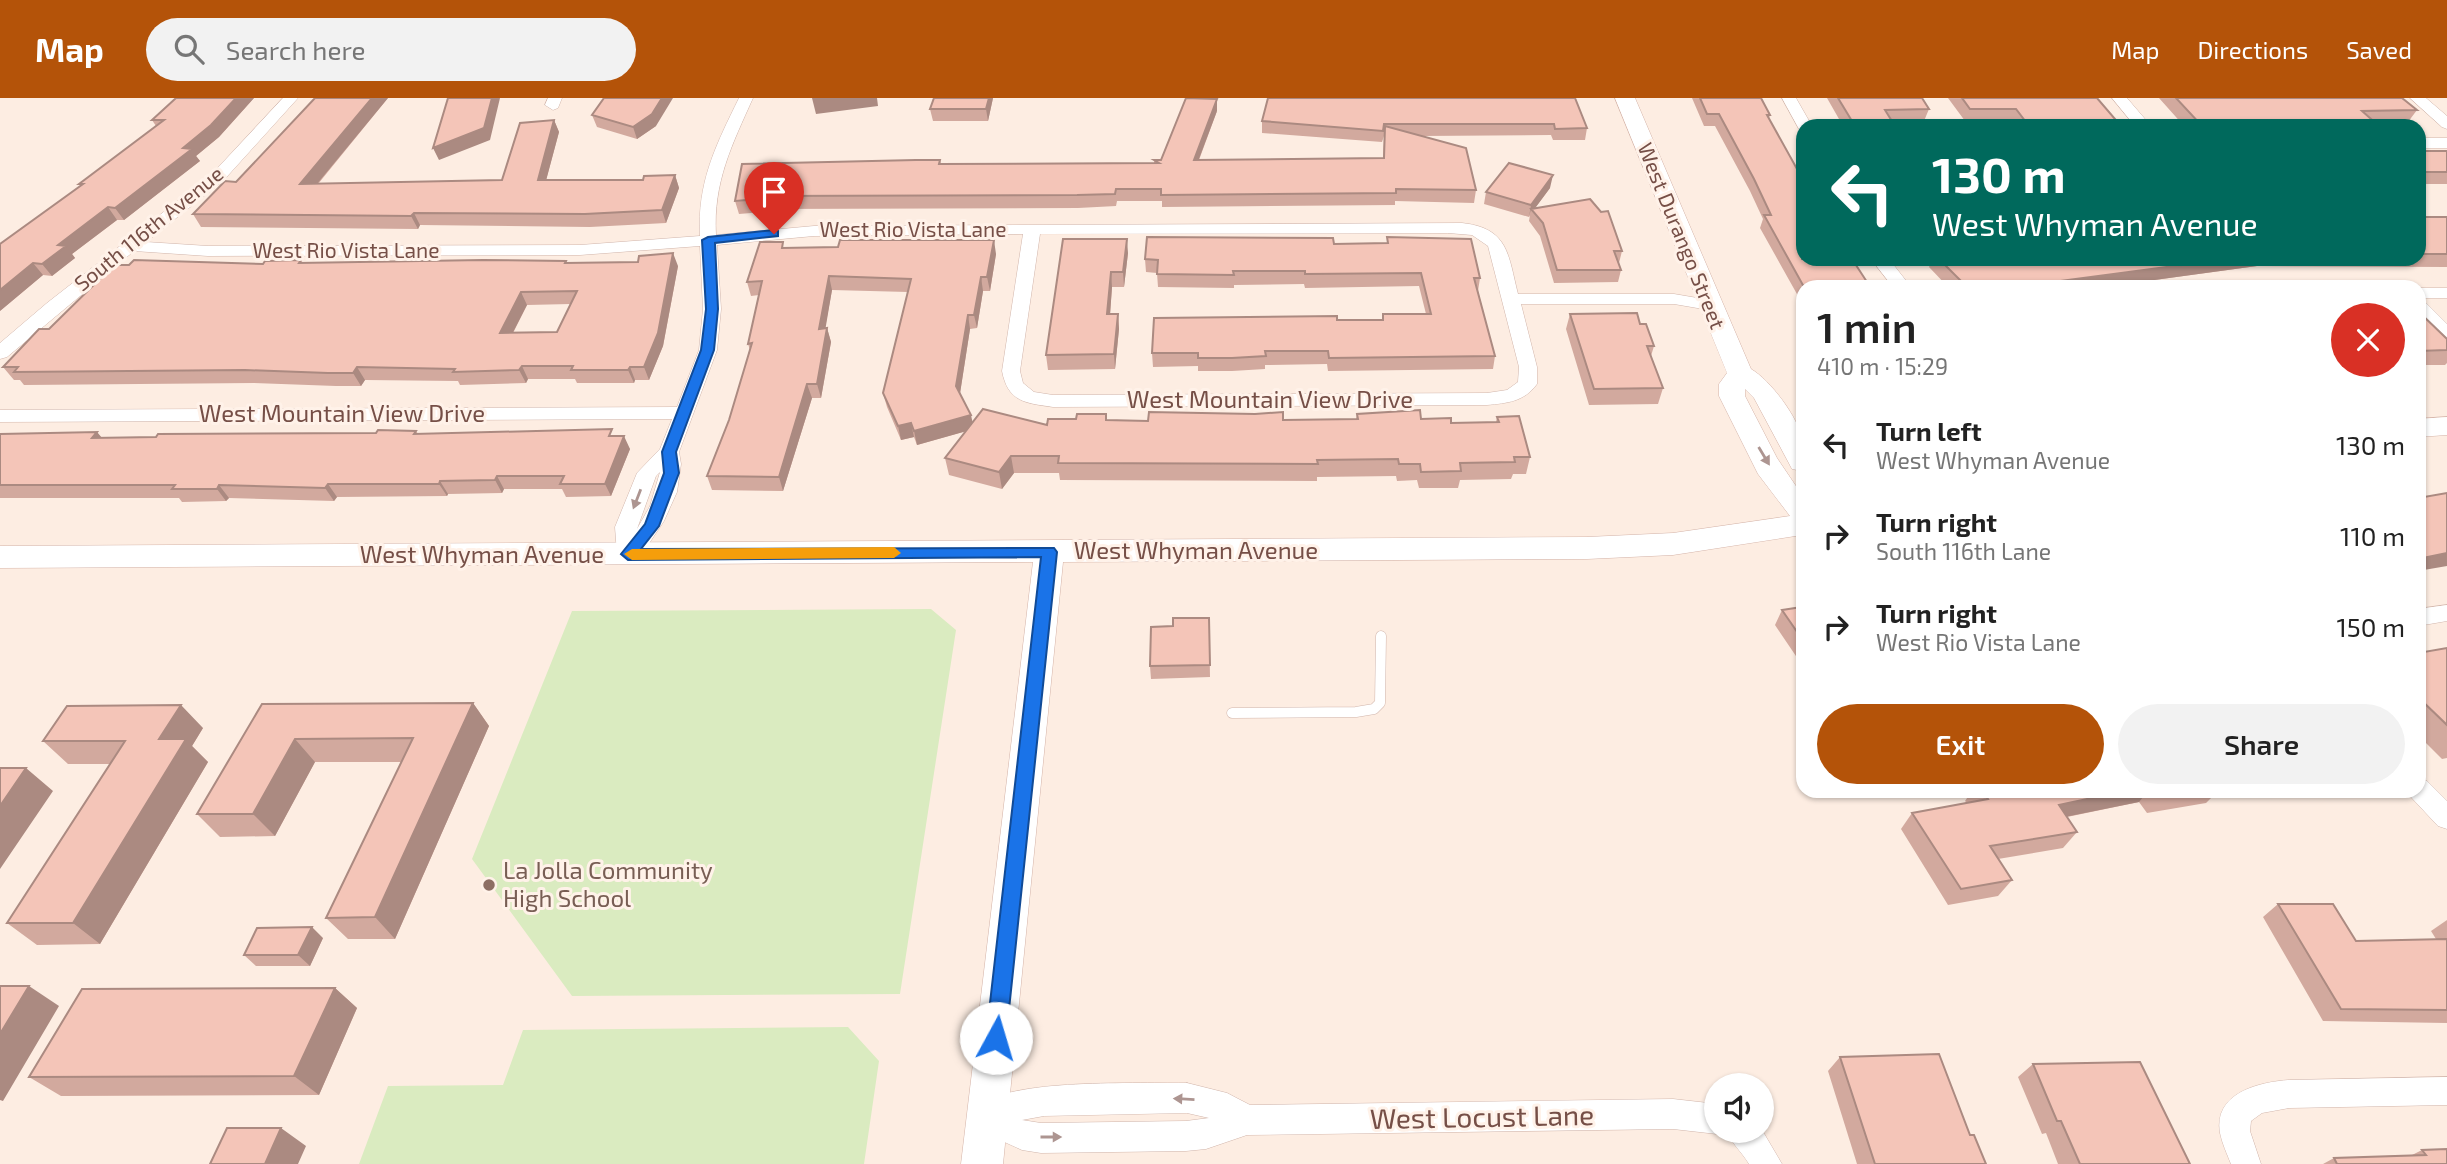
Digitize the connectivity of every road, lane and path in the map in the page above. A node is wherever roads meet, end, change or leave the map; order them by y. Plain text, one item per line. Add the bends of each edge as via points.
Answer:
1 (291, 98) edge
2 (746, 98) edge
3 (1625, 98) edge
4 (1789, 98) edge
5 (2119, 98) edge
6 (2417, 98) edge
7 (1800, 119) edge
8 (2137, 119) edge
9 (2447, 124) edge
10 (2426, 143) edge
11 (2447, 143) edge
12 (1032, 229) junction
13 (708, 240) junction
14 (130, 246) junction
15 (1886, 266) edge
16 (1896, 280) edge
17 (2447, 293) edge
18 (2426, 296) edge
19 (2426, 300) edge
20 (2426, 304) edge
21 (1512, 305) junction
22 (1709, 305) junction
23 (2447, 313) edge
24 (2447, 335) edge
25 (0, 353) edge
26 (1740, 374) junction
27 (1521, 390) joint
28 (1018, 392) joint
29 (685, 413) junction
30 (0, 416) edge
31 (2447, 426) edge
32 (2426, 427) edge
33 (1796, 451) edge
34 (1796, 506) edge
35 (1796, 526) edge
36 (1049, 552) junction
37 (628, 554) junction
38 (0, 557) edge
39 (2447, 612) edge
40 (2426, 616) edge
41 (1381, 636) dead end
42 (1232, 713) dead end
43 (2426, 797) edge
44 (2447, 818) edge
45 (2447, 1091) edge
46 (1704, 1118) edge
47 (987, 1119) junction
48 (1752, 1143) edge
49 (982, 1164) edge
50 (1768, 1164) edge
51 (2246, 1164) edge

1 - 14 street, South 116th Avenue via 217,178
2 - 13 street via 713,173
3 - 22 street, West Durango Street
4 - 7 street
5 - 8 street
6 - 9 street
10 - 11 street
12 - 13 street, West Rio Vista Lane via 834,230
12 - 21 street, West Rio Vista Lane via 1448,228 1485,233 1497,246
12 - 28 street via 1011,371
13 - 14 street, West Rio Vista Lane via 580,250 236,251
13 - 29 street via 710,336
14 - 25 street, South 116th Avenue
15 - 16 street
17 - 18 street
19 - 23 street
20 - 24 street
21 - 22 street via 1678,312
21 - 27 street via 1528,367 1527,384
22 - 26 street, West Durango Street
26 - 33 street, West Durango Street via 1765,394
26 -> 34 street via 1732,384 1732,396
27 - 28 street, West Mountain View Drive via 1487,399 1053,401
29 - 30 street, West Mountain View Drive
29 - 37 street via 669,452 672,473 651,526
31 - 32 street
35 - 36 street, West Whyman Avenue via 1614,548
36 - 37 street, West Whyman Avenue
36 - 47 street
37 - 38 street, West Whyman Avenue
39 - 40 street
41 - 42 lane via 1380,703 1374,709
43 - 44 street
45 - 51 street via 2267,1096 2248,1102 2236,1114 2235,1130
46 - 47 street, West Locust Lane via 1673,1114 1247,1120 1186,1136 1041,1138
47 - 49 street
48 - 50 street

